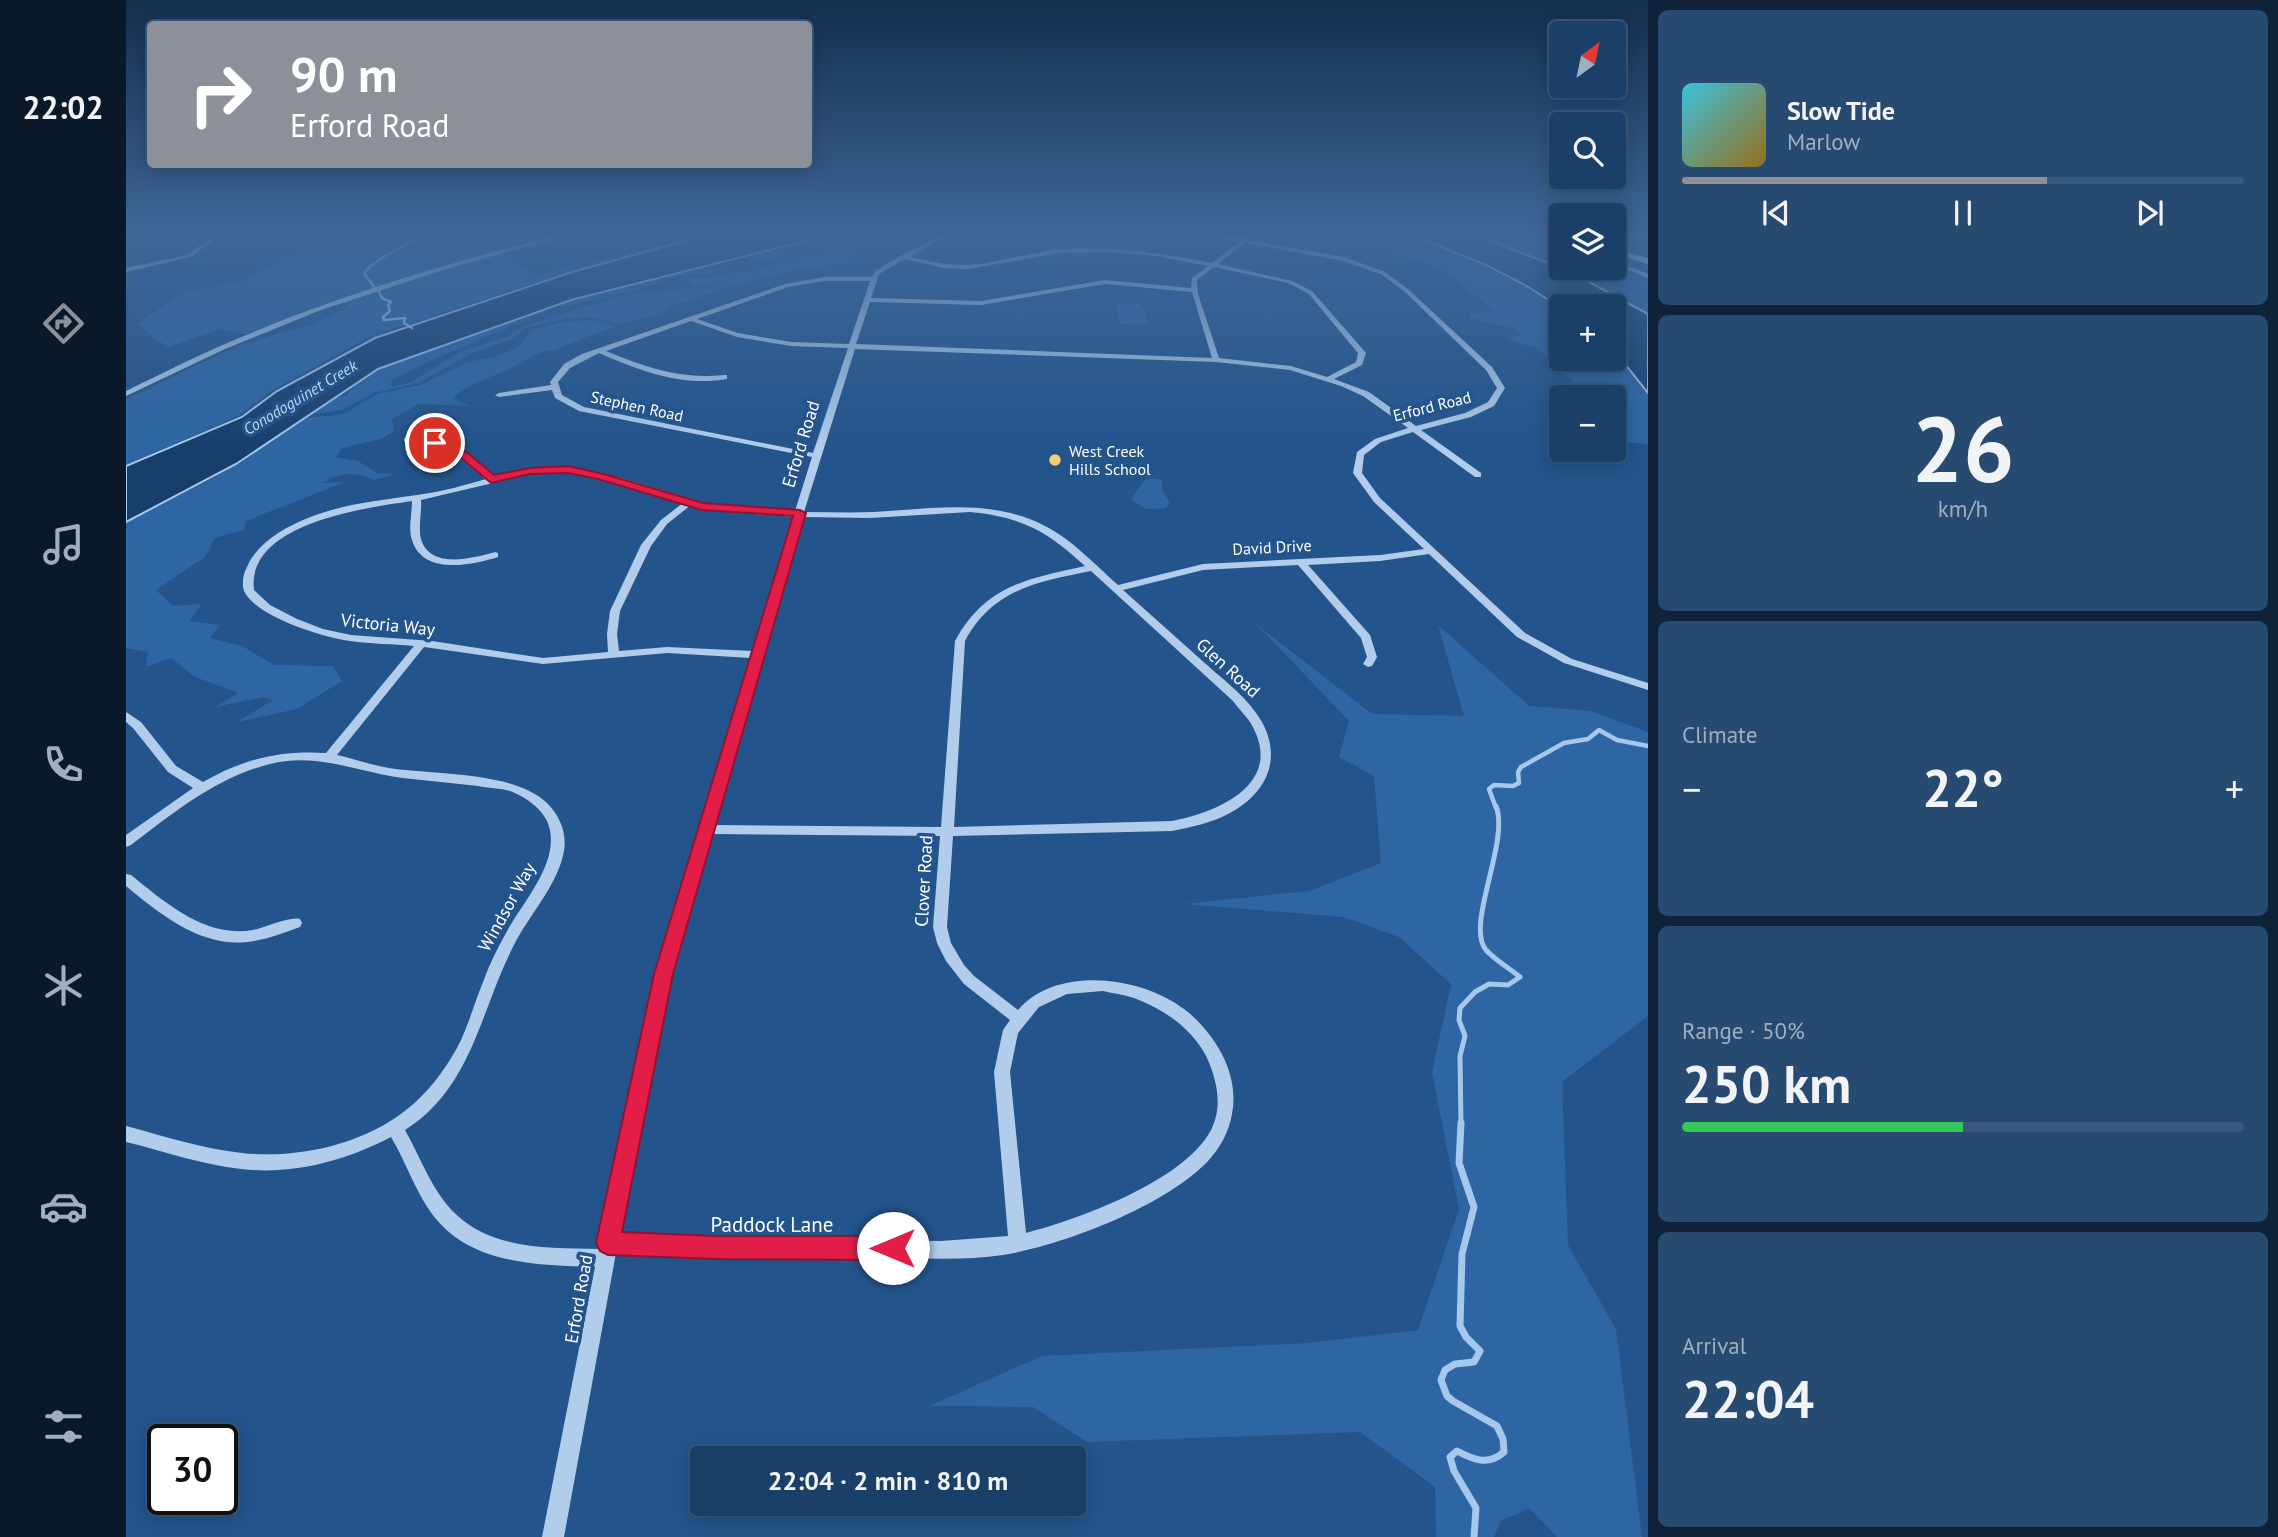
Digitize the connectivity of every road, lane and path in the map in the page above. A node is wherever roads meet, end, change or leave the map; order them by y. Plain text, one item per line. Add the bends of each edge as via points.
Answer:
1 (331, 306) edge
2 (729, 306) edge
3 (864, 306) edge
4 (1199, 306) edge
5 (1322, 306) edge
6 (1420, 306) edge
7 (691, 319) junction
8 (852, 347) junction
9 (600, 351) junction
10 (1216, 360) junction
11 (724, 377) dead end
12 (1328, 379) junction
13 (554, 387) junction
14 (126, 394) edge
15 (499, 395) dead end
16 (1414, 428) junction
17 (407, 440) dead end
18 (817, 456) junction
19 (1478, 475) dead end
20 (491, 479) junction
21 (416, 498) junction
22 (688, 503) junction
23 (800, 513) junction
24 (1432, 551) junction
25 (495, 555) dead end
26 (1300, 561) junction
27 (1092, 568) junction
28 (1115, 589) junction
29 (421, 644) junction
30 (614, 655) junction
31 (758, 655) junction
32 (1368, 664) dead end
33 (1648, 687) edge
34 (126, 716) edge
35 (329, 757) junction
36 (201, 787) junction
37 (706, 829) junction
38 (946, 831) junction
39 (126, 842) edge
40 (126, 879) edge
41 (295, 923) dead end
42 (1018, 1018) junction
43 (394, 1128) junction
44 (126, 1134) edge
45 (1018, 1243) junction
46 (607, 1251) junction
47 (553, 1537) edge

1 - 14 street via 234,342
2 - 7 street
3 - 8 street, Erford Road
4 - 10 street
5 - 12 street via 1362,353 1359,363
6 - 16 street, Erford Road via 1498,379 1501,394 1484,411
7 - 8 street via 750,338
7 - 9 street
8 - 10 street
8 - 18 street, Erford Road
9 - 11 street via 678,376
9 - 13 street via 567,366
10 - 12 street via 1278,366
12 - 16 street via 1372,398
13 - 15 street
13 - 18 street, Stephen Road via 558,396 582,409
16 - 19 street
16 - 24 street, Erford Road via 1374,441 1361,454 1357,469 1369,492
17 - 20 street via 455,450
18 - 23 street, Erford Road
20 - 21 street, Victoria Way
20 - 22 street, Victoria Way via 568,470
21 - 25 street via 416,537 425,551 442,561 462,564
21 - 29 street, Victoria Way via 353,507 299,526 258,556 248,583 252,596 265,607 320,632
22 - 23 street, Victoria Way
22 - 30 street via 653,535 624,592 612,623
23 - 27 street, Glen Road via 868,515 949,508 1002,513 1048,530
23 - 31 street, Erford Road
24 - 26 street, David Drive
24 - 33 street, Erford Road via 1535,644 1567,661
26 - 28 street, David Drive via 1203,567
26 - 32 street via 1366,637 1371,649
27 - 28 street, Glen Road
27 - 38 street, Clover Road via 1005,593 982,608 964,631 957,664
28 - 38 street, Glen Road via 1250,711 1265,747 1259,781 1227,811 1193,823
29 - 30 street, Victoria Way via 543,661
29 - 35 street
30 - 31 street, Victoria Way via 680,650
31 - 37 street, Erford Road
34 - 36 street via 172,769
35 - 36 street, Windsor Way via 263,762
35 - 43 street, Windsor Way via 384,771 512,787 549,812 558,838 552,866 496,965 464,1051 435,1093
36 - 39 street, Windsor Way
37 - 38 street, Glen Road
37 - 46 street, Erford Road via 658,996
38 - 42 street, Clover Road via 942,941 966,978
40 - 41 street via 176,919 208,933 257,936
42 - 45 street via 1004,1045 1002,1072
42 - 45 street, Paddock Lane via 1042,998 1078,986 1112,986 1157,1000 1188,1020 1213,1051 1225,1083 1226,1105 1217,1136 1194,1164 1097,1218
43 - 44 street, Windsor Way via 316,1157 264,1163
43 - 46 street, Paddock Lane via 437,1206 469,1237 531,1256
45 - 46 street, Paddock Lane via 969,1248
46 - 47 street, Erford Road

